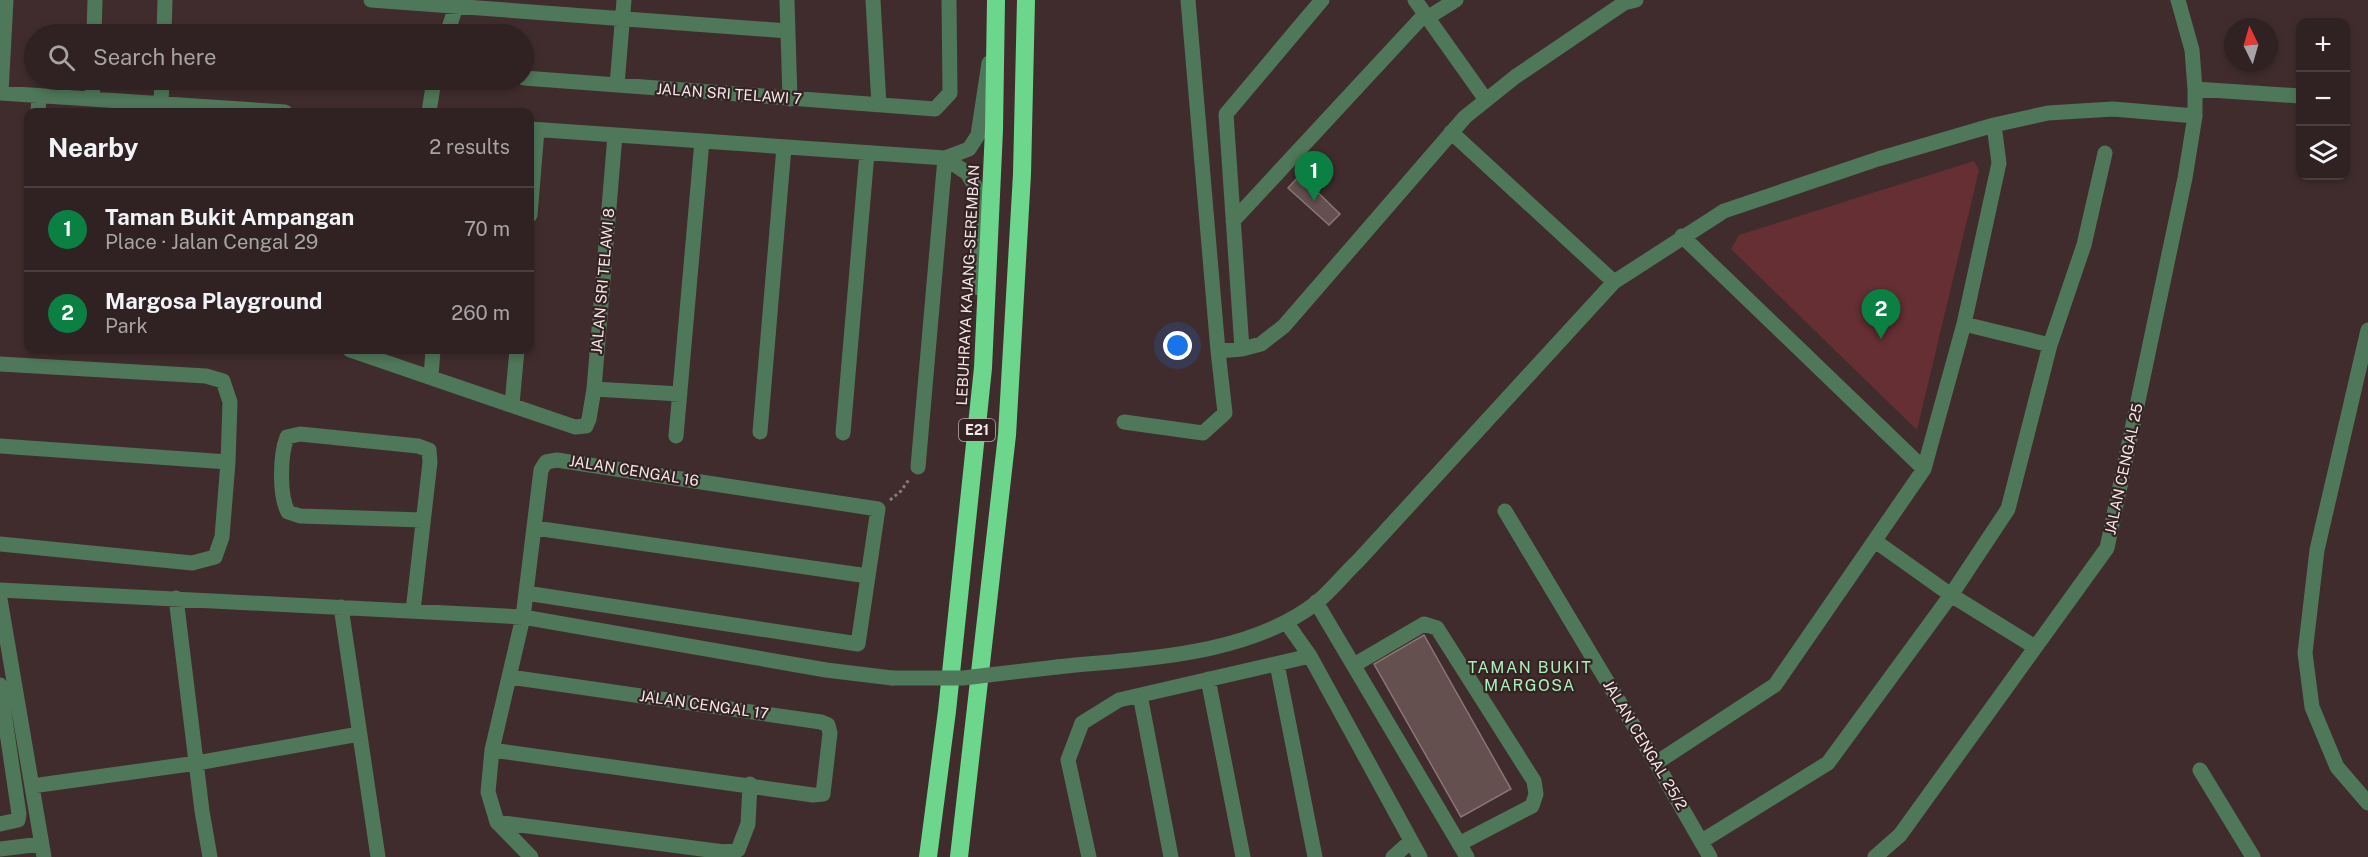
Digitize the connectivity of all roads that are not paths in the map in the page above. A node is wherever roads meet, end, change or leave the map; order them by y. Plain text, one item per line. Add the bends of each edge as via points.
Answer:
1 (6, 0) edge
2 (95, 0) edge
3 (165, 0) edge
4 (371, 0) edge
5 (624, 0) edge
6 (787, 0) edge
7 (873, 0) edge
8 (949, 0) edge
9 (1026, 0) edge
10 (1188, 0) edge
11 (1322, 0) edge
12 (1414, 0) edge
13 (1456, 0) edge
14 (1636, 0) edge
15 (2178, 0) edge
16 (458, 2) edge
17 (996, 7) edge
18 (1426, 16) junction
19 (623, 18) junction
20 (94, 24) edge
21 (164, 24) edge
22 (450, 24) edge
23 (788, 31) junction
24 (534, 79) edge
25 (617, 86) junction
26 (2195, 89) junction
27 (92, 90) edge
28 (162, 90) edge
29 (432, 90) edge
30 (1, 93) edge
31 (39, 96) junction
32 (2296, 96) edge
33 (92, 99) junction
34 (790, 99) junction
35 (1486, 100) junction
36 (161, 104) junction
37 (879, 105) junction
38 (121, 107) edge
39 (38, 108) edge
40 (191, 108) edge
41 (430, 108) edge
42 (2195, 116) junction
43 (1994, 125) junction
44 (534, 130) edge
45 (1451, 132) junction
46 (615, 135) junction
47 (702, 141) junction
48 (784, 147) junction
49 (867, 153) junction
50 (2105, 153) dead end
51 (945, 158) junction
52 (1233, 221) junction
53 (1682, 236) junction
54 (1614, 282) junction
55 (1964, 324) junction
56 (2368, 330) edge
57 (2050, 345) junction
58 (1242, 349) junction
59 (1218, 351) junction
60 (365, 354) edge
61 (433, 354) edge
62 (517, 354) edge
63 (0, 364) edge
64 (983, 368) junction
65 (431, 377) junction
66 (594, 389) junction
67 (680, 394) junction
68 (512, 404) junction
69 (1124, 422) dead end
70 (760, 432) dead end
71 (843, 433) dead end
72 (676, 436) dead end
73 (0, 446) edge
74 (228, 462) junction
75 (918, 467) road end
76 (1924, 469) junction
77 (1505, 511) dead end
78 (423, 520) junction
79 (535, 528) junction
80 (1875, 541) junction
81 (0, 544) edge
82 (868, 576) junction
83 (0, 590) edge
84 (526, 593) junction
85 (1951, 595) junction
86 (176, 598) junction
87 (0, 599) edge
88 (1316, 602) junction
89 (341, 607) junction
90 (413, 611) junction
91 (523, 617) junction
92 (1286, 622) junction
93 (2, 627) edge
94 (2034, 647) junction
95 (1310, 656) junction
96 (1277, 663) junction
97 (1354, 665) junction
98 (510, 677) junction
99 (1208, 679) junction
100 (0, 685) edge
101 (1140, 695) junction
102 (4, 724) edge
103 (359, 734) junction
104 (492, 750) junction
105 (197, 763) junction
106 (1656, 763) junction
107 (2200, 770) dead end
108 (750, 784) junction
109 (32, 786) junction
110 (2368, 804) edge
111 (497, 822) junction
112 (0, 824) edge
113 (1411, 841) junction
114 (1702, 841) junction
115 (0, 849) edge
116 (43, 850) edge
117 (1463, 851) edge
118 (210, 857) edge
119 (378, 857) edge
120 (531, 857) edge
121 (928, 857) edge
122 (959, 857) edge
123 (1089, 857) edge
124 (1171, 857) edge
125 (1243, 857) edge
126 (1315, 857) edge
127 (1393, 857) edge
128 (1420, 857) edge
129 (1710, 857) edge
130 (1875, 857) edge
131 (2253, 857) edge

1 - 30 street
2 - 20 street
3 - 21 street
4 - 16 street
5 - 19 street
6 - 23 street
7 - 37 street
8 - 37 street, JALAN SRI TELAWI 7 via 950,93 935,109
9 - 122 highway, E21 via 1022,174 1008,435
10 - 59 street
11 - 52 street via 1226,114
12 - 18 street
13 - 18 street
14 - 35 street via 1624,3
15 - 26 street, JALAN CENGAL 25 via 2192,50
16 - 19 street
16 - 22 street
17 - 51 street via 978,135 969,149
17 - 64 highway, LEBUHRAYA KAJANG-SEREMBAN / E21
18 - 35 street
18 - 52 street
19 - 23 street
19 - 25 street
23 - 34 street
24 - 25 street, JALAN SRI TELAWI 7
25 - 34 street, JALAN SRI TELAWI 7
26 - 32 street
26 - 42 street, JALAN CENGAL 25
27 - 33 street
28 - 36 street
29 - 41 street
30 - 31 street
31 - 33 street
31 - 39 street
33 - 38 street
34 - 37 street, JALAN SRI TELAWI 7
35 - 45 street
36 - 38 street
36 - 40 street
42 - 43 street via 2113,109 2048,113
42 - 94 street, JALAN CENGAL 25 via 2107,548
43 - 53 street via 1724,211
43 - 55 street via 1999,163
44 - 46 street
45 - 54 street
45 - 58 street via 1284,326 1262,344
46 - 47 street
46 - 66 street, JALAN SRI TELAWI 8
47 - 48 street
47 - 67 street
48 - 49 street
48 - 70 street
49 - 51 street
49 - 71 street
50 - 57 street via 2084,245
51 - 64 street via 967,173 975,186
51 - 75 street
52 - 58 street
53 - 54 street
53 - 76 street
54 - 88 street
55 - 57 street
55 - 76 street
56 - 110 street via 2317,550 2305,653 2312,707 2337,767
57 - 85 street via 2008,509
58 - 59 street
59 - 69 street via 1225,413 1203,433
60 - 65 street
61 - 65 street
62 - 68 street
63 - 74 street via 206,376 223,381 230,402
64 - 121 highway, LEBUHRAYA KAJANG-SEREMBAN / E21
65 - 68 street
66 - 67 street
66 - 68 street, JALAN SRI TELAWI 8 via 586,426 575,427
67 - 72 street
73 - 74 street
74 - 81 street via 222,537 214,557 192,563
76 - 80 street
77 - 106 street, JALAN CENGAL 25/2
78 - 78 street via 429,450 300,434 286,437 282,449 283,503 288,512 300,516
78 - 90 street
79 - 82 street
79 - 82 street, JALAN CENGAL 16 via 541,470 546,462 557,460 878,509
79 - 84 street, JALAN CENGAL 16
80 - 85 street
80 - 106 street via 1775,685
82 - 84 street via 858,644
83 - 86 street
84 - 91 street, JALAN CENGAL 16
85 - 94 street
85 - 114 street via 1828,763
86 - 89 street
86 - 105 street
87 - 93 street
88 - 92 street
88 - 97 street
89 - 90 street
89 - 103 street
90 - 91 street
91 - 92 street, bridge via 892,678 963,678 1181,653 1250,638
91 - 98 street, JALAN CENGAL 16
92 - 95 street
93 - 109 street
94 - 130 street, JALAN CENGAL 25 via 1900,835
95 - 96 street
95 - 113 street
96 - 99 street
96 - 126 street
97 - 117 street
97 - 117 street via 1424,624 1437,628 1534,781 1536,794 1532,806
98 - 104 street, JALAN CENGAL 16
98 - 108 street, JALAN CENGAL 17 via 828,725 823,794
99 - 101 street
99 - 125 street
100 - 102 street
101 - 123 street via 1119,700 1082,723 1068,760
101 - 124 street
102 - 112 street via 19,814 18,820
103 - 105 street
103 - 119 street
104 - 108 street
104 - 111 street, JALAN CENGAL 16 via 488,792
105 - 109 street
105 - 118 street
106 - 114 street, JALAN CENGAL 25/2
107 - 131 street
108 - 111 street via 748,824 738,850 724,852
109 - 116 street
111 - 120 street
113 - 127 street
113 - 128 street
114 - 129 street, JALAN CENGAL 25/2
115 - 116 street

